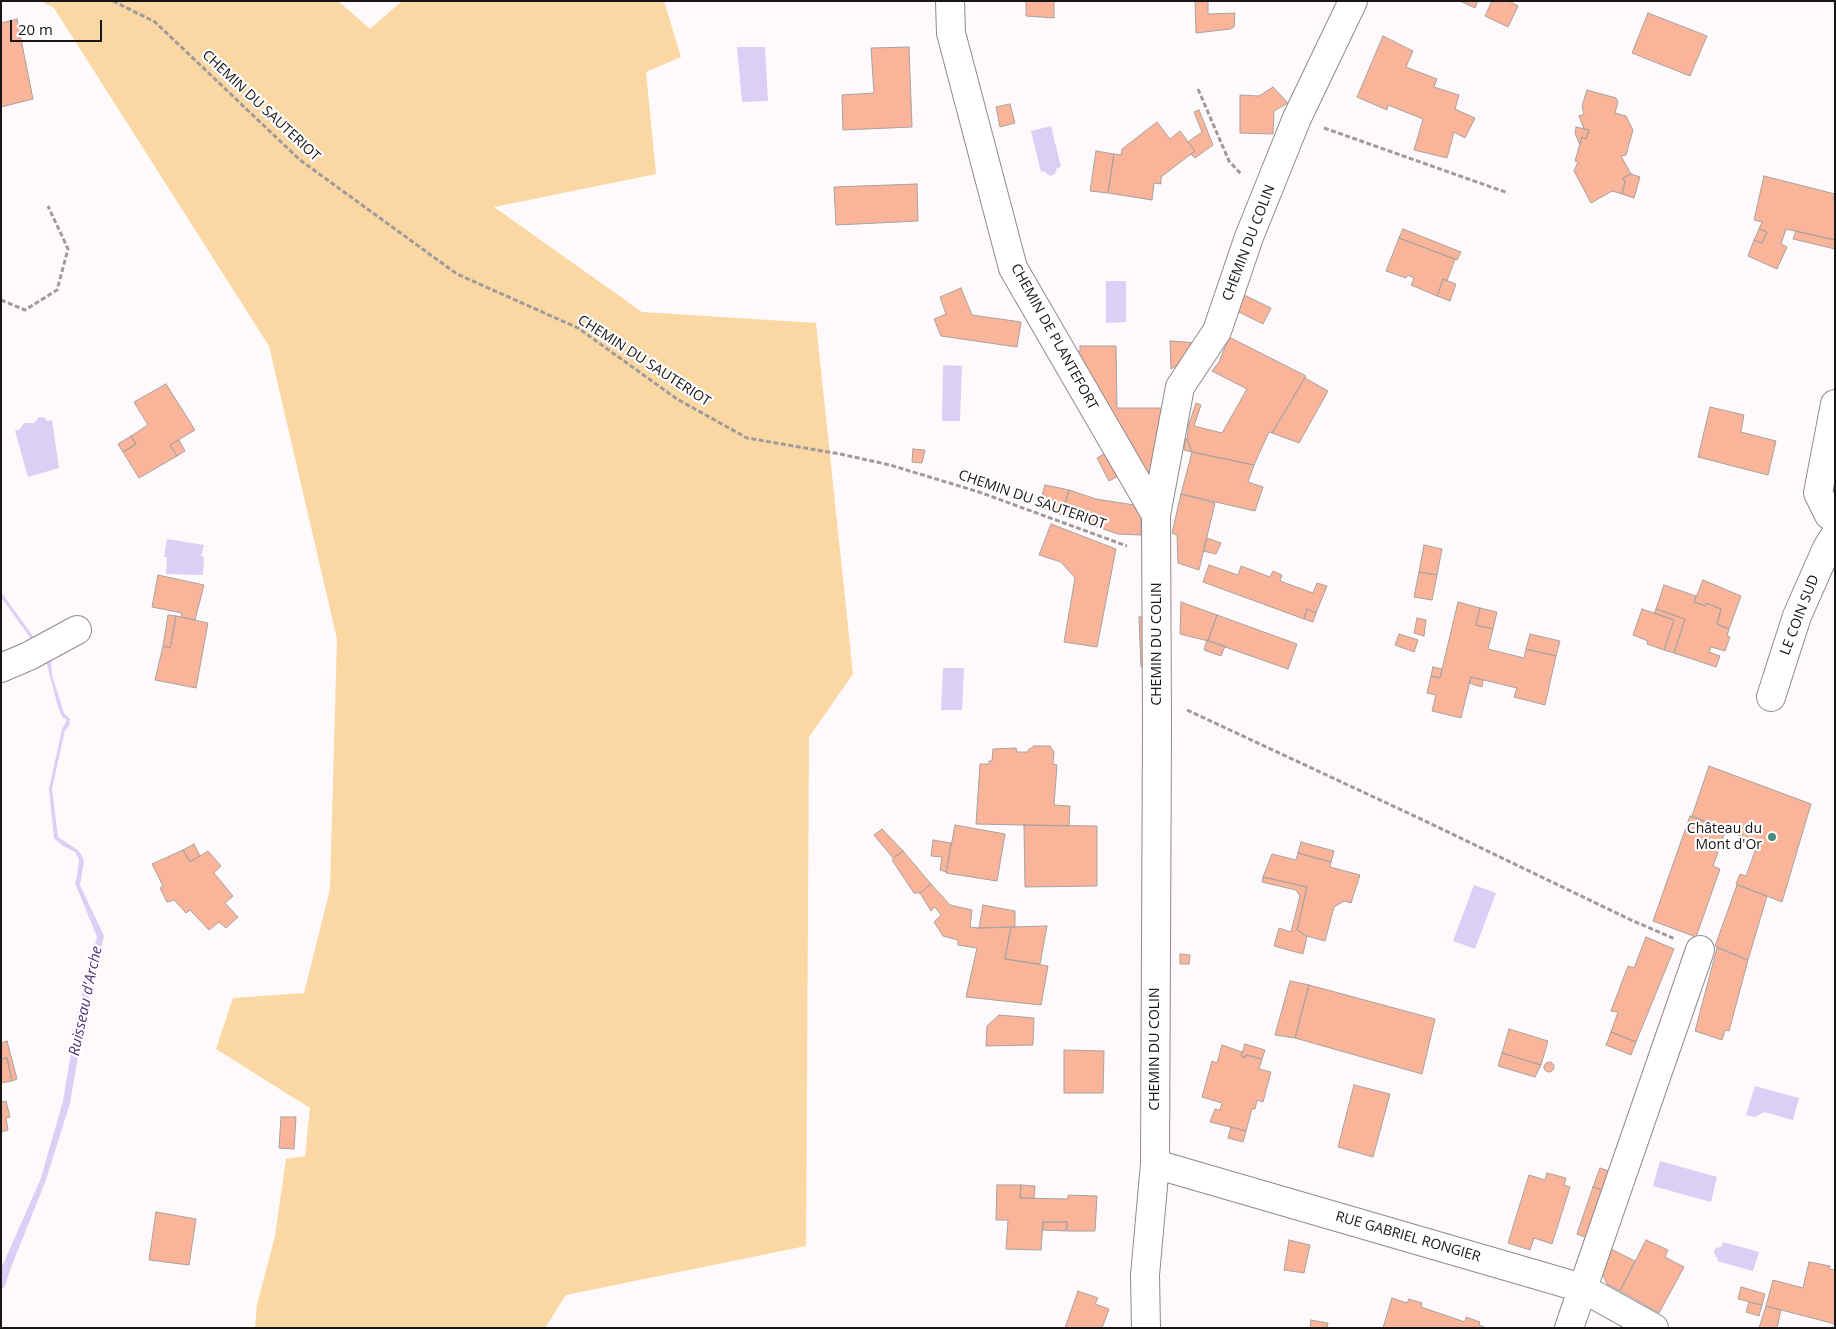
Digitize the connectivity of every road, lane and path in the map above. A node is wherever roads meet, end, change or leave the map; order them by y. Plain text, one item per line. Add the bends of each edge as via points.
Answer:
1 (113, 1) edge
2 (950, 1) edge
3 (1353, 1) edge
4 (1198, 89) dead end
5 (1298, 118) junction
6 (1508, 193) dead end
7 (1264, 199) junction
8 (48, 206) dead end
9 (1, 300) edge
10 (1835, 404) edge
11 (1156, 515) junction
12 (1835, 517) edge
13 (1835, 535) edge
14 (1156, 557) junction
15 (66, 636) dead end
16 (1, 668) edge
17 (1157, 696) junction
18 (1771, 697) dead end
19 (1700, 950) joint
20 (1155, 1164) junction
21 (1582, 1288) junction
22 (1146, 1328) edge
23 (1568, 1328) edge
24 (1654, 1328) edge

1 - 14 path, CHEMIN DU SAUTERIOT via 155,22 300,160 457,274 578,328 677,399 747,438 890,465 979,492
2 - 11 street, CHEMIN DE PLANTEFORT via 951,33 1013,268
3 - 5 street, CHEMIN DU COLIN
4 - 7 path via 1229,161
5 - 6 path
5 - 7 street, CHEMIN DU COLIN
7 - 11 street, CHEMIN DU COLIN via 1216,331 1180,387
8 - 9 path via 68,249 57,290 25,310
10 - 12 street via 1818,493 1829,515
11 - 14 street, CHEMIN DU COLIN
13 - 18 street, LE COIN SUD via 1797,616
14 - 17 street, CHEMIN DU COLIN
15 - 16 street
17 - 19 path
17 - 20 street, CHEMIN DU COLIN
19 - 21 street
20 - 21 street, RUE GABRIEL RONGIER
20 - 22 street, CHEMIN DU COLIN via 1145,1275
21 - 23 street
21 - 24 street, RUE GABRIEL RONGIER

